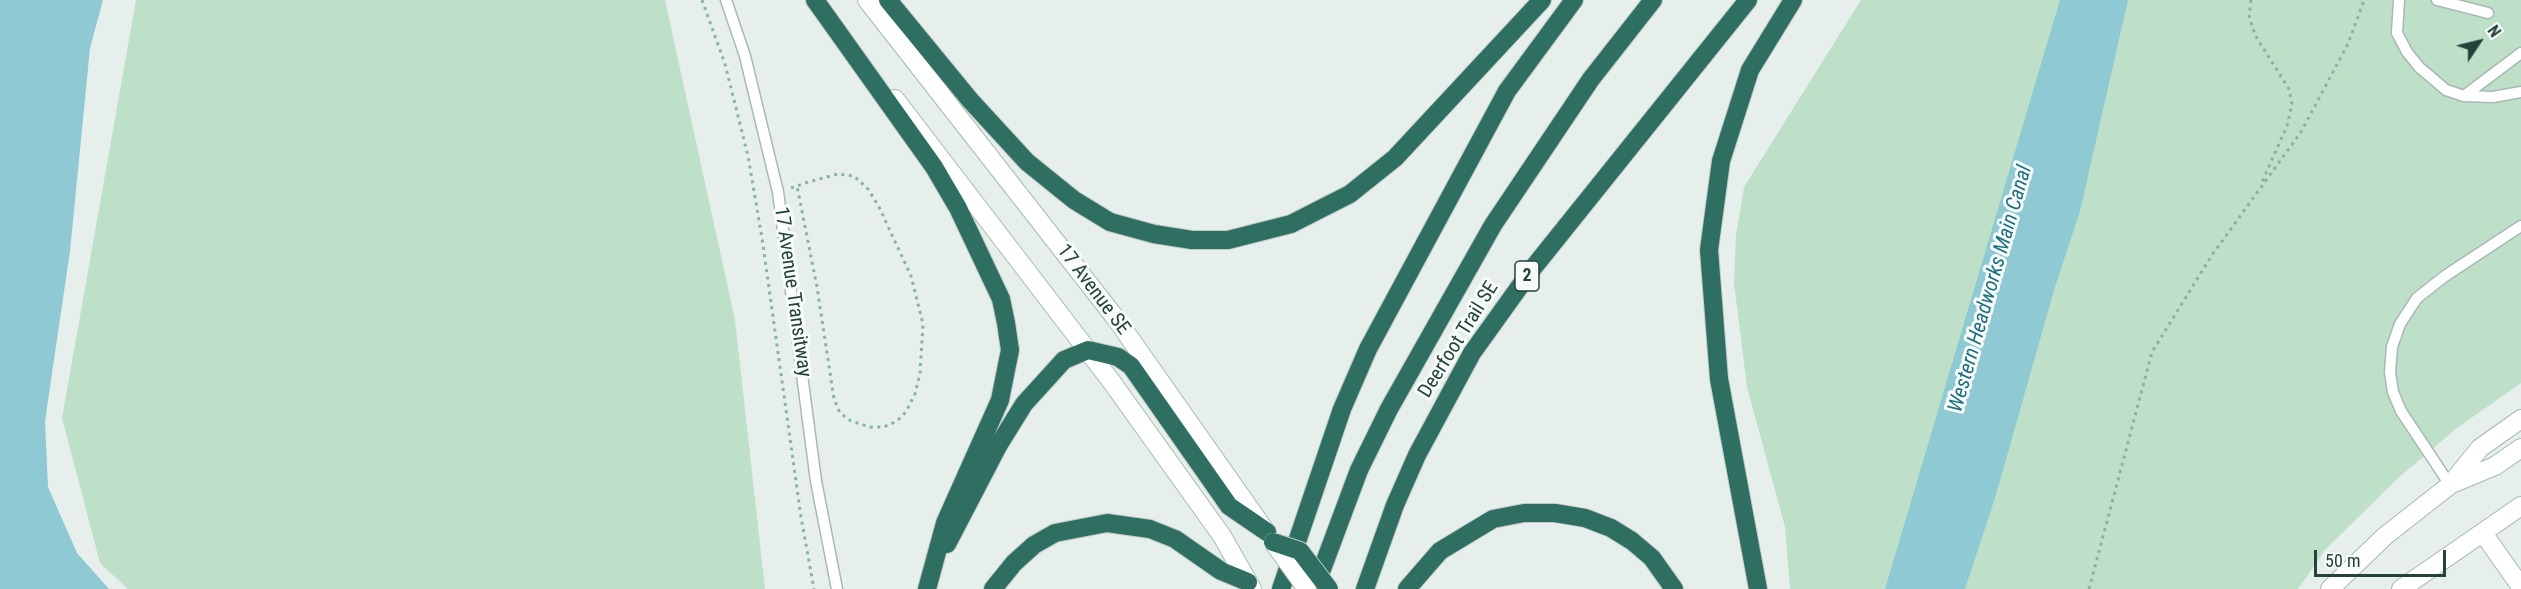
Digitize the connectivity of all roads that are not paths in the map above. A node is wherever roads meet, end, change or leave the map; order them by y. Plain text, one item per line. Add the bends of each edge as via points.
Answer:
1 (726, 0) edge
2 (817, 0) edge
3 (867, 0) edge
4 (888, 0) edge
5 (1542, 0) edge
6 (1574, 0) edge
7 (1653, 0) edge
8 (1748, 0) edge
9 (1793, 0) edge
10 (2399, 0) edge
11 (2437, 0) edge
12 (2488, 13) dead end
13 (2521, 53) edge
14 (2521, 92) edge
15 (2464, 96) junction
16 (2521, 226) edge
17 (1088, 350) junction
18 (2521, 419) edge
19 (2521, 448) edge
20 (2450, 485) junction
21 (2521, 506) edge
22 (2483, 533) junction
23 (1270, 537) junction
24 (927, 585) edge
25 (1250, 586) edge
26 (2521, 587) edge
27 (837, 589) edge
28 (993, 589) edge
29 (1281, 589) edge
30 (1307, 589) edge
31 (1315, 589) edge
32 (1329, 589) edge
33 (1365, 589) edge
34 (1407, 589) edge
35 (1674, 589) edge
36 (1758, 589) edge
37 (2330, 589) edge
38 (2401, 589) edge

1 - 27 lane, 17 Avenue Transitway via 745,56 778,192 816,482
2 - 17 main road, 17 Avenue SE
2 - 24 highway via 934,167 1001,299 1006,322 1010,350 1000,400 945,523
3 - 23 main road, 17 Avenue SE via 1117,320
4 - 5 highway via 1027,162 1074,200 1110,222 1154,234 1228,240 1291,224 1350,194 1395,158
6 - 29 highway via 1507,91 1368,350 1342,409
7 - 31 highway, Deerfoot Trail SE via 1591,78 1493,225 1359,470
8 - 33 highway, Deerfoot Trail SE / 2 via 1533,268 1472,353 1417,455
9 - 36 highway via 1750,70 1721,161 1709,250 1719,379
10 - 15 lane via 2397,33 2407,52 2446,90
11 - 12 lane
13 - 15 lane
14 - 15 lane via 2493,97
16 - 20 lane via 2417,298 2400,324 2392,346 2393,392 2401,411
17 - 23 highway via 1118,357 1131,366 1229,506
17 - 24 highway via 1064,360 1024,404 998,446
17 - 25 main road, 17 Avenue SE via 1222,536
18 - 20 main road via 2480,448
19 - 20 main road via 2495,466
20 - 37 main road via 2385,536
21 - 22 main road
22 - 26 main road
22 - 38 main road
23 - 30 main road, 17 Avenue SE, bridge
23 - 32 highway, bridge via 1300,551
25 - 28 highway via 1175,539 1150,529 1107,523 1055,533 1014,563
34 - 35 highway via 1440,551 1464,535 1493,519 1524,513 1585,518 1611,528 1652,558

